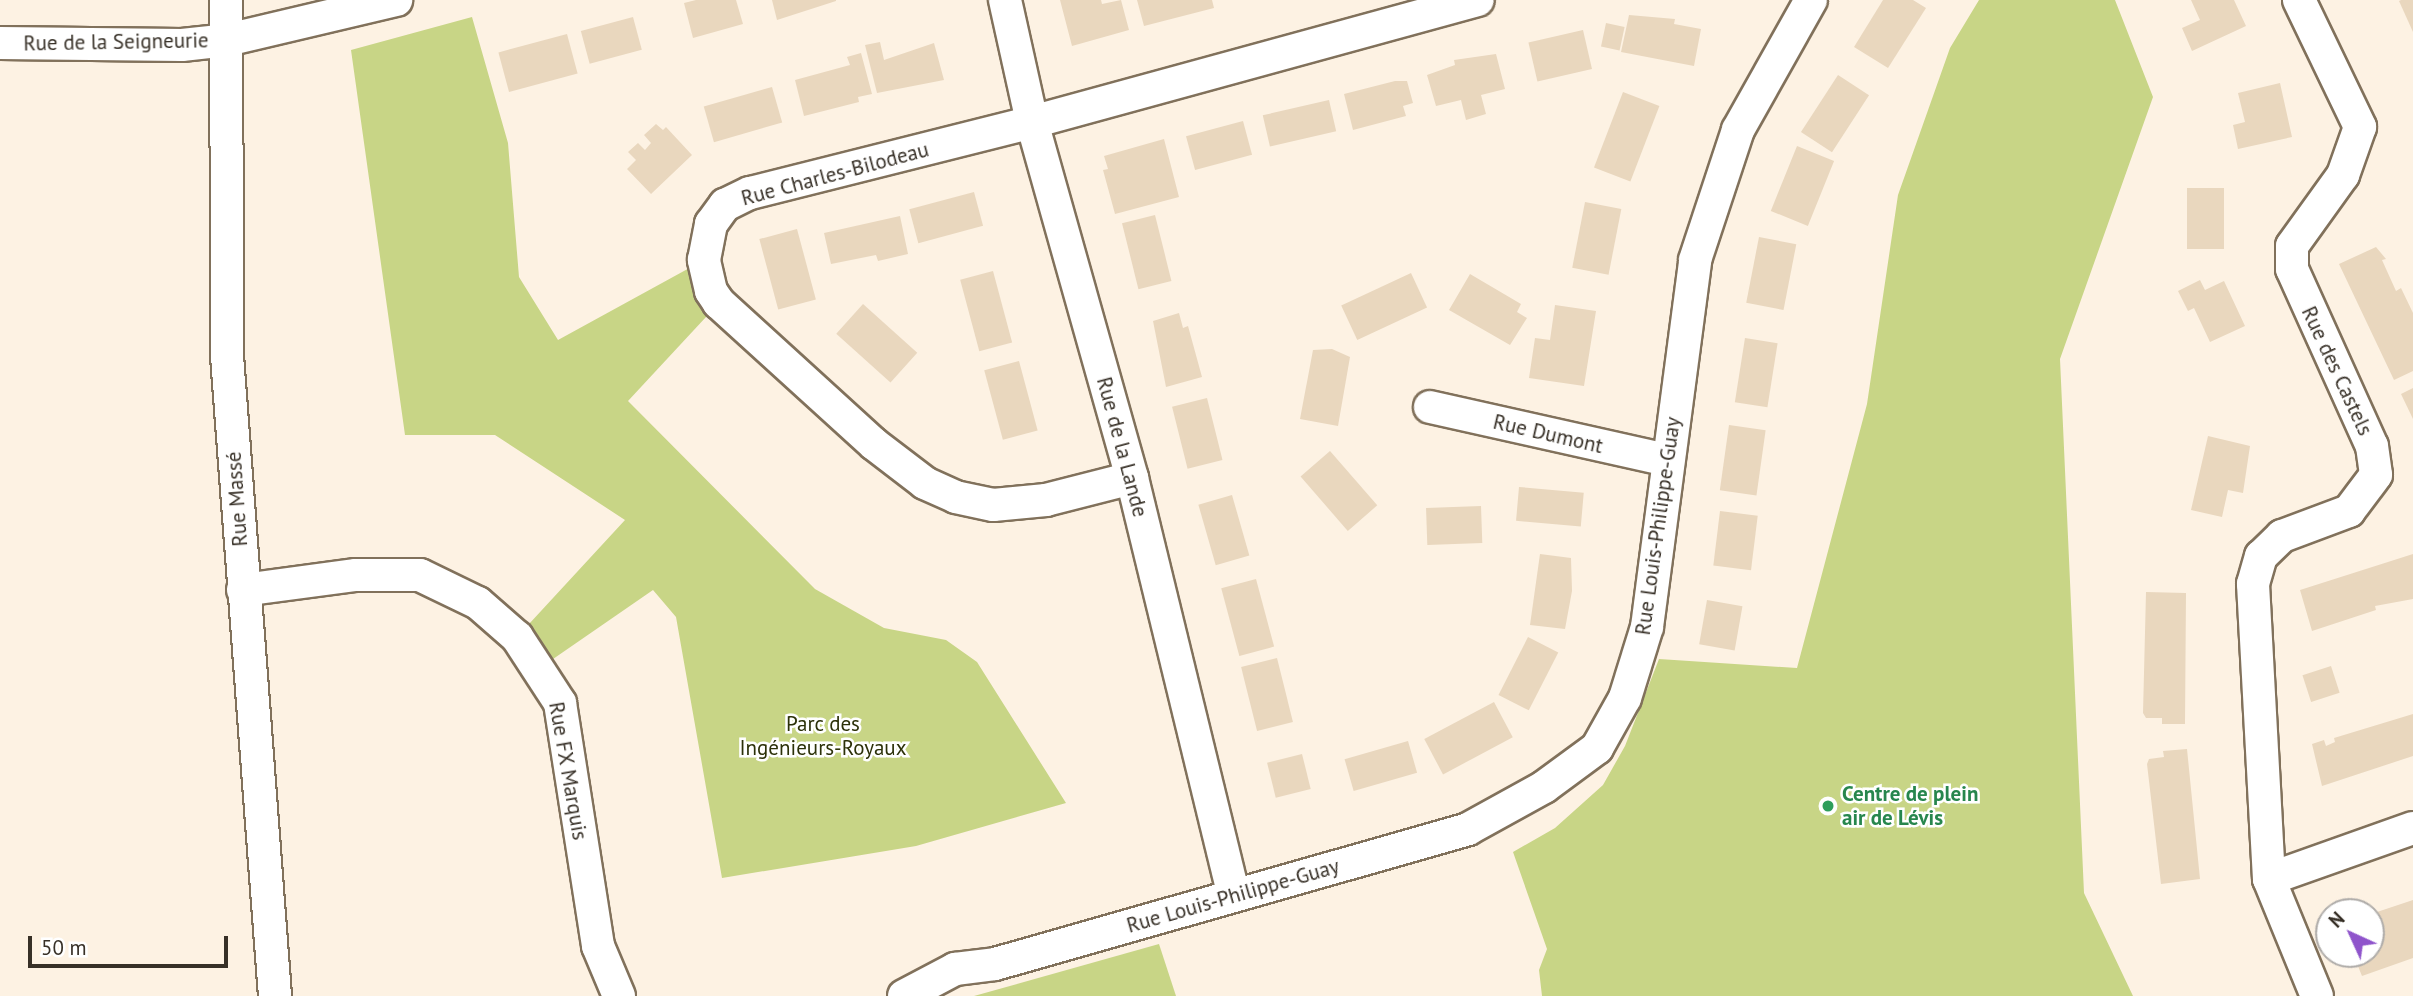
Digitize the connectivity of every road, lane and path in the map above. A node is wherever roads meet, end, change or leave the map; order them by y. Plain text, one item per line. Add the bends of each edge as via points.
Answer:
1 (226, 0) edge
2 (396, 0) edge
3 (1005, 0) edge
4 (1478, 0) edge
5 (2300, 0) edge
6 (1803, 2) edge
7 (228, 40) junction
8 (0, 43) edge
9 (1032, 122) junction
10 (1430, 407) dead end
11 (1667, 460) junction
12 (1132, 478) junction
13 (243, 590) junction
14 (2413, 828) edge
15 (2269, 879) junction
16 (1234, 895) junction
17 (275, 996) edge
18 (619, 996) edge
19 (904, 996) edge
20 (2317, 996) edge

1 - 7 street, Rue Massé
2 - 7 street, Rue de la Seigneurie
3 - 9 street, Rue de la Lande
4 - 9 street, Rue Charles-Bilodeau
5 - 15 street, Rue des Castels via 2360,127 2343,175 2292,246 2292,269 2372,446 2376,475 2349,511 2282,536 2261,556 2253,584
6 - 11 street, Rue Louis-Philippe-Guay via 1738,131 1695,260
7 - 8 street, Rue de la Seigneurie via 182,45
7 - 13 street, Rue Massé via 227,356
9 - 12 street, Rue de la Lande
9 - 12 street, Rue Charles-Bilodeau via 750,193 725,205 711,224 706,244 704,260 711,291 874,444 925,483 993,505 1046,500
10 - 11 street, Rue Dumont
11 - 16 street, Rue Louis-Philippe-Guay via 1647,627 1625,698 1597,748 1544,787 1468,830
12 - 16 street, Rue de la Lande
13 - 17 street, Rue Massé
13 - 18 street, Rue FX Marquis via 356,575 419,575 478,603 517,637 560,703 598,946
14 - 15 street
15 - 20 street, Rue des Castels
16 - 19 street, Rue Louis-Philippe-Guay via 995,964 955,969

